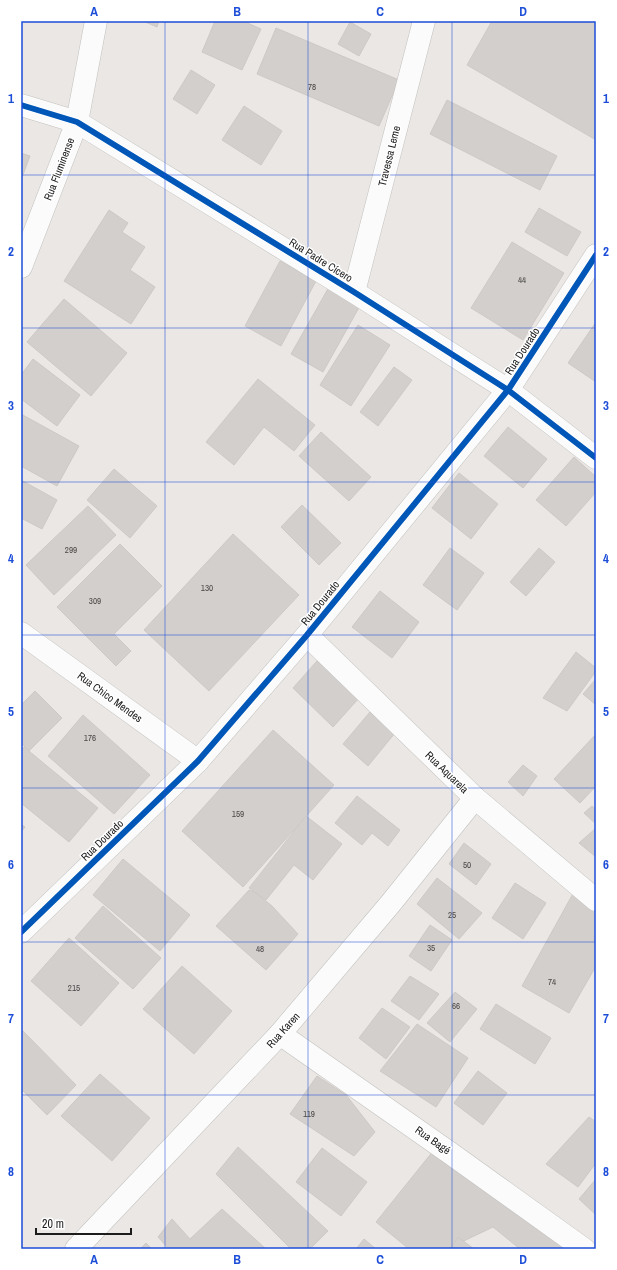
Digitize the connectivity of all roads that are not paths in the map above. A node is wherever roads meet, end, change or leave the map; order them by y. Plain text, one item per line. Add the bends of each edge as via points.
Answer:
1 (96, 21) edge
2 (424, 21) edge
3 (21, 105) edge
4 (77, 122) junction
5 (596, 255) edge
6 (21, 267) edge
7 (354, 292) junction
8 (508, 390) junction
9 (596, 458) edge
10 (21, 633) edge
11 (307, 635) junction
12 (198, 761) junction
13 (475, 798) junction
14 (596, 900) edge
15 (21, 932) edge
16 (280, 1034) junction
17 (76, 1249) edge
18 (584, 1249) edge

1 - 4 street, Rua Fluminense
2 - 7 street, Travessa Leme
3 - 4 street, Rua Padre Cícero
4 - 6 street, Rua Fluminense
4 - 7 street, Rua Padre Cícero
5 - 8 street, Rua Dourado
7 - 8 street, Rua Padre Cícero
8 - 9 street, Rua Padre Cícero
8 - 11 street, Rua Dourado
10 - 12 street, Rua Chico Mendes
11 - 12 street, Rua Dourado
11 - 13 street, Rua Aquarela
12 - 15 street, Rua Dourado
13 - 14 street, Rua Aquarela
13 - 16 street, Rua Karen via 391,903
16 - 17 street, Rua Karen
16 - 18 street, Rua Bagé

